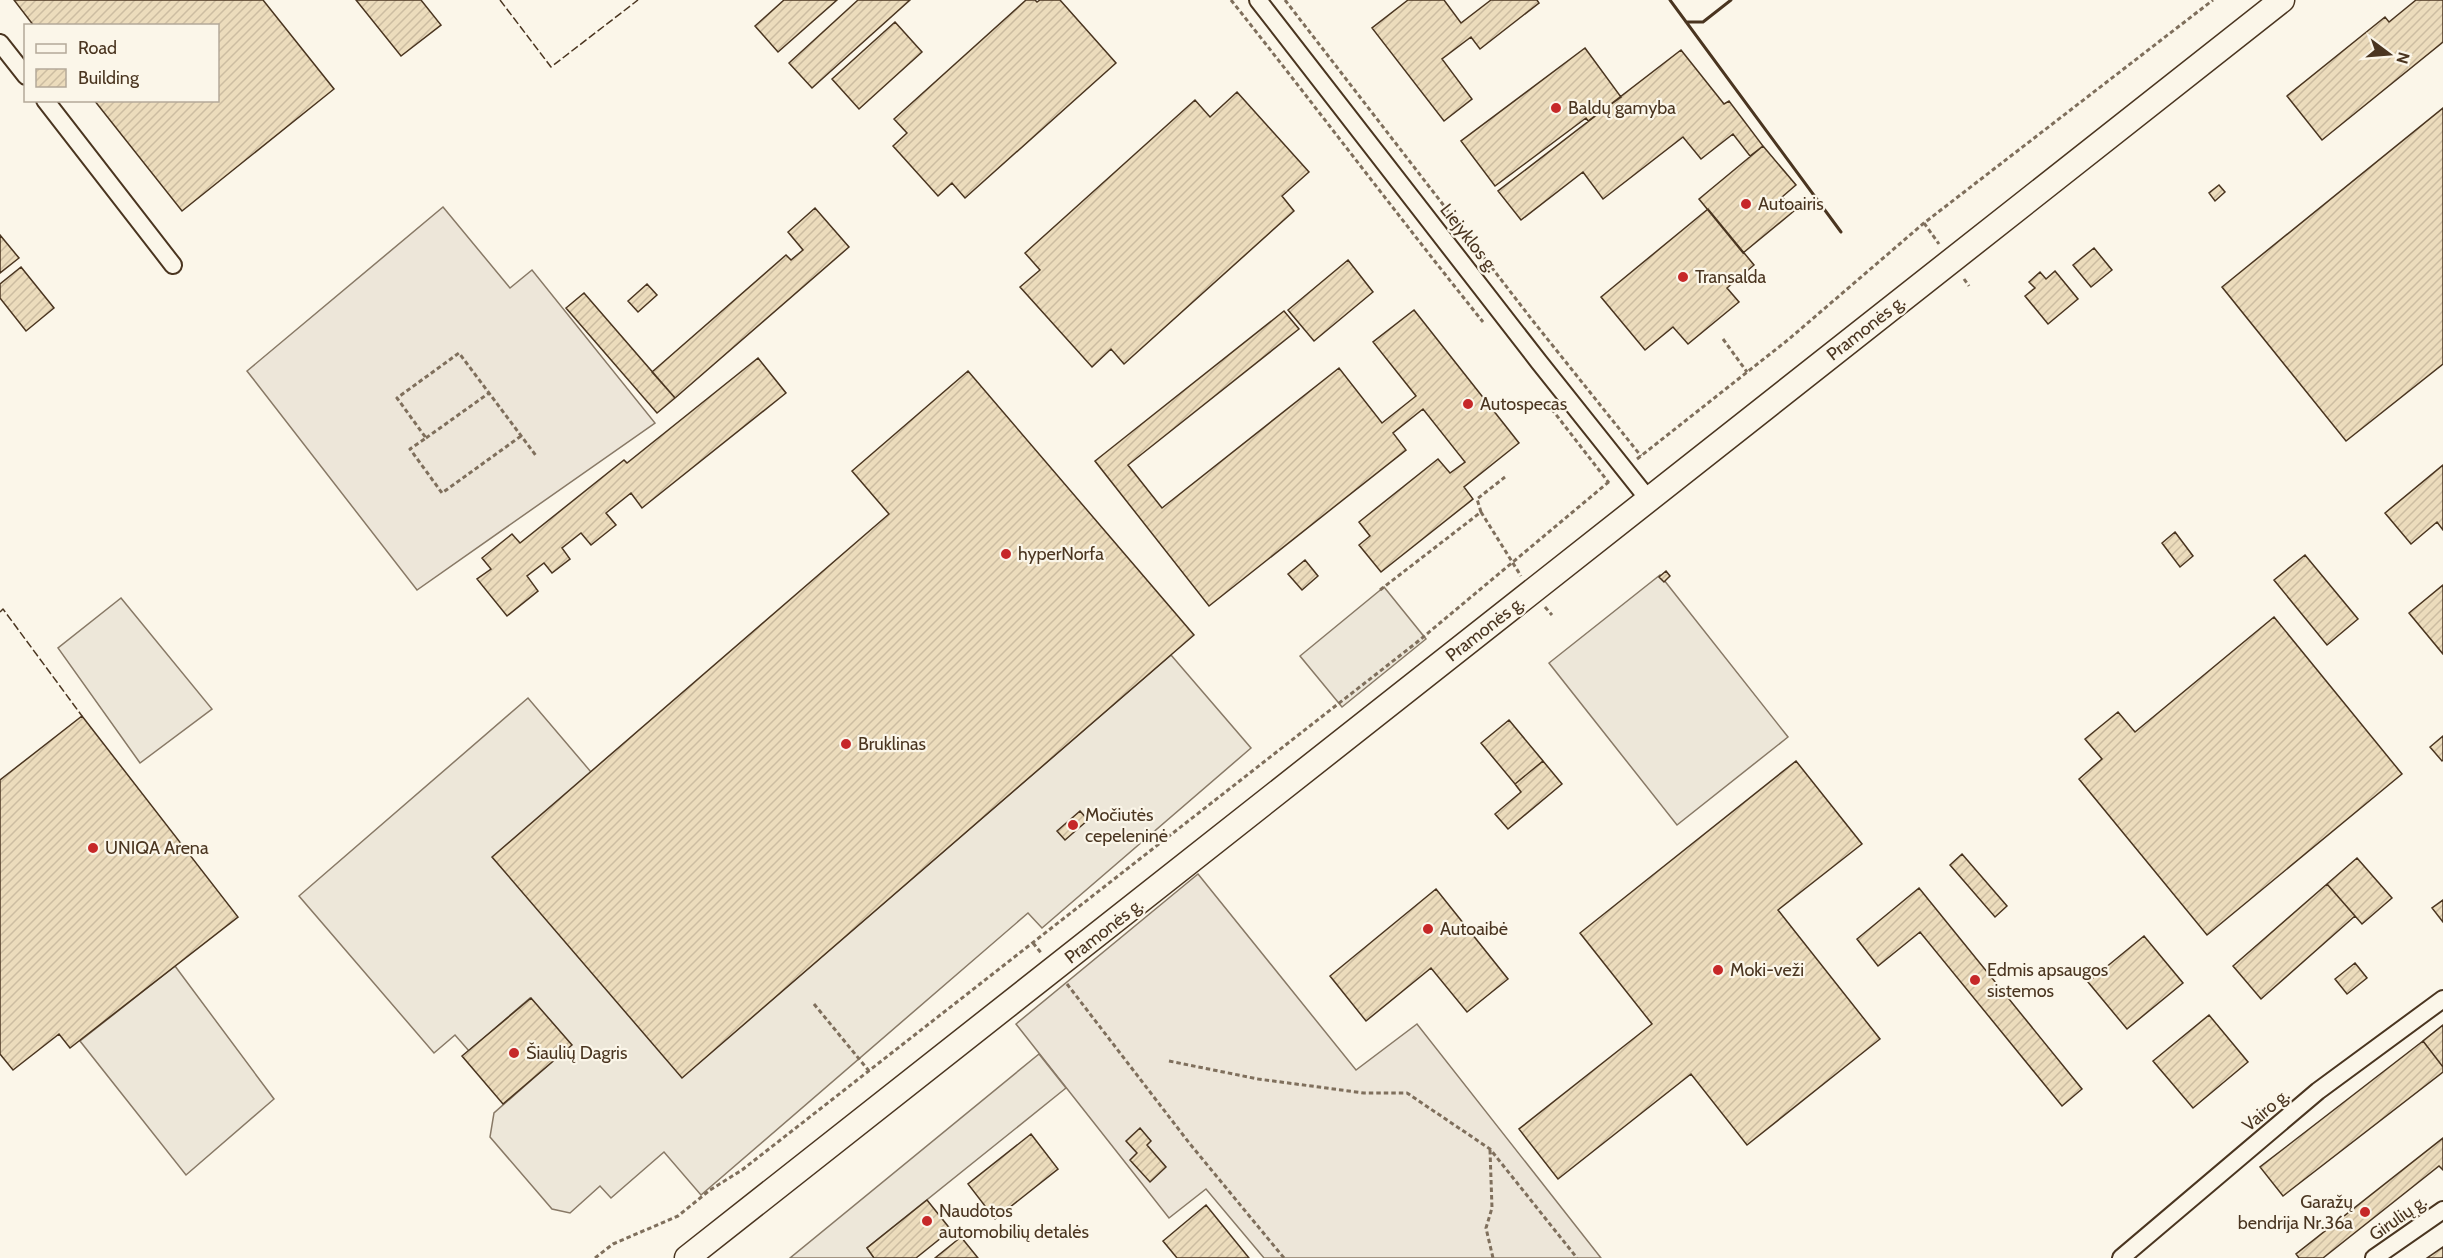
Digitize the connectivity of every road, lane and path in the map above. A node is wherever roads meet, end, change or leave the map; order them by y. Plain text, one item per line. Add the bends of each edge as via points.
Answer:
1 (1231, 0) edge
2 (1258, 0) edge
3 (1285, 0) edge
4 (2213, 0) edge
5 (2282, 0) edge
6 (0, 43) edge
7 (24, 73) edge
8 (47, 102) edge
9 (173, 265) dead end
10 (1489, 329) dead end
11 (1723, 339) dead end
12 (1747, 372) junction
13 (489, 393) junction
14 (1545, 401) dead end
15 (521, 436) junction
16 (426, 438) junction
17 (1641, 456) junction
18 (537, 457) dead end
19 (1625, 470) junction
20 (1505, 477) dead end
21 (1609, 483) junction
22 (1649, 500) junction
23 (1481, 512) junction
24 (1511, 563) junction
25 (1380, 590) dead end
26 (1078, 996) dead end
27 (2443, 999) edge
28 (813, 1004) dead end
29 (1170, 1060) dead end
30 (869, 1071) junction
31 (1490, 1149) junction
32 (2443, 1210) edge
33 (2379, 1257) edge
34 (595, 1258) edge
35 (687, 1258) edge
36 (1284, 1258) edge
37 (1493, 1258) edge
38 (1577, 1258) edge
39 (2121, 1258) edge

1 - 10 path
2 - 19 street, Liejyklos g.
3 - 17 path
4 - 12 path via 1924,223
5 - 22 main road, Pramonės g.
6 - 7 street
8 - 9 street
11 - 12 path
12 - 17 path
13 - 15 path
13 - 16 path
13 - 16 path via 459,353 397,399
14 - 21 path
15 - 16 path via 442,493 410,449
15 - 18 path
17 - 19 path
19 - 21 path
19 - 22 street, Liejyklos g.
20 - 23 path via 1477,499
21 - 24 path
22 - 35 main road, Pramonės g.
23 - 24 path
23 - 25 path
24 - 30 path via 1416,643
26 - 36 path via 1203,1162
27 - 39 street, Vairo g. via 2318,1091
28 - 30 path
29 - 31 path via 1258,1079 1364,1093 1407,1093
30 - 34 path via 678,1216 613,1244
31 - 37 path via 1492,1208 1486,1228
31 - 38 path
32 - 33 street, Girulių g.

